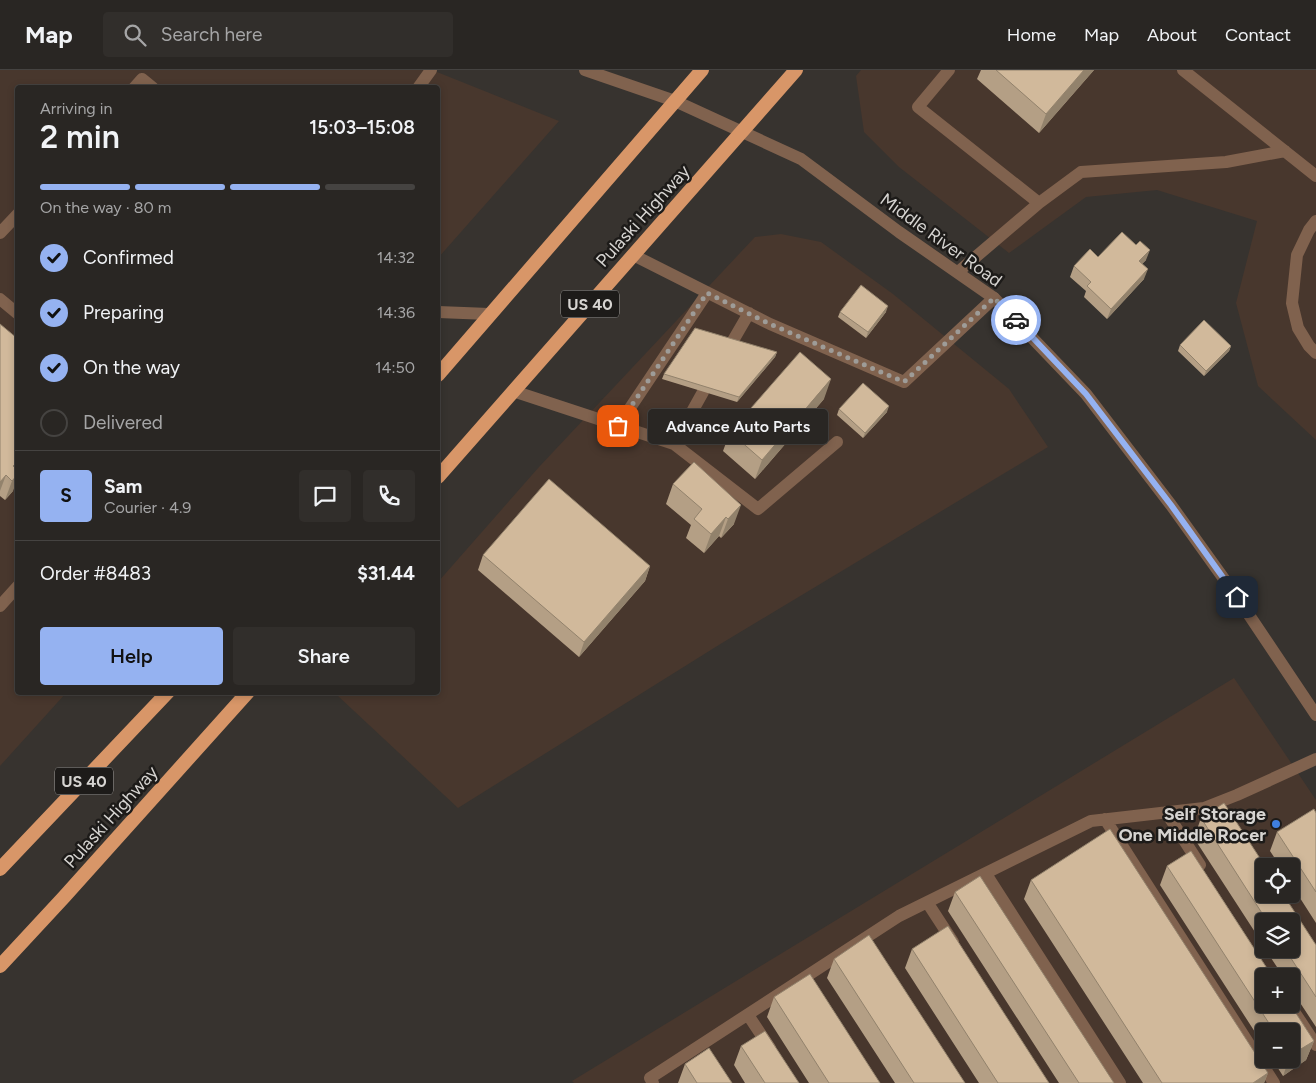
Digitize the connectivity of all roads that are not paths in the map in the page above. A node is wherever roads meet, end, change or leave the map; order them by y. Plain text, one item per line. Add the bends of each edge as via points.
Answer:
1 (431, 70) edge
2 (585, 70) edge
3 (702, 70) edge
4 (796, 70) edge
5 (949, 70) edge
6 (1183, 70) edge
7 (136, 85) edge
8 (150, 85) edge
9 (420, 85) edge
10 (675, 101) junction
11 (742, 132) junction
12 (1285, 151) junction
13 (1316, 176) edge
14 (1039, 203) junction
15 (15, 217) edge
16 (1316, 221) edge
17 (0, 233) edge
18 (633, 255) junction
19 (958, 272) junction
20 (707, 293) junction
21 (994, 298) junction
22 (0, 299) edge
23 (15, 312) edge
24 (440, 312) edge
25 (749, 313) junction
26 (489, 314) junction
27 (731, 344) edge
28 (1316, 353) edge
29 (440, 373) edge
30 (513, 391) junction
31 (703, 392) edge
32 (618, 426) junction
33 (837, 442) dead end
34 (674, 444) junction
35 (440, 475) edge
36 (15, 589) edge
37 (0, 606) edge
38 (165, 695) edge
39 (245, 695) edge
40 (1316, 715) edge
41 (1316, 759) edge
42 (1166, 812) junction
43 (1105, 819) junction
44 (0, 869) edge
45 (986, 874) junction
46 (1208, 878) edge
47 (927, 902) junction
48 (960, 952) edge
49 (0, 966) edge
50 (1295, 1013) edge
51 (748, 1015) junction
52 (1316, 1045) edge
53 (778, 1060) edge
54 (653, 1083) edge
55 (1120, 1083) edge
56 (1274, 1083) edge

1 - 9 street
2 - 10 street, Middle River Road
3 - 10 highway
4 - 11 highway, Pulaski Highway / US 40
5 - 14 street via 918,107
6 - 12 street
7 - 8 street via 142,78
10 - 11 street, Middle River Road
10 - 26 highway
11 - 18 highway, Pulaski Highway / US 40
11 - 19 street, Middle River Road via 801,159
12 - 13 street
12 - 14 street via 1226,162 1081,172
14 - 19 street
15 - 17 street
16 - 28 street via 1308,230 1297,256 1292,303 1298,328
18 - 20 street
18 - 30 highway, Pulaski Highway / US 40
19 - 21 street, Middle River Road
20 - 25 street
20 - 32 street
21 - 25 street via 904,382
21 - 40 street, Middle River Road via 1086,394 1237,597
22 - 23 street
24 - 26 street
25 - 27 street
26 - 29 highway
30 - 32 street
30 - 35 highway, Pulaski Highway / US 40
31 - 34 street
32 - 34 street
33 - 34 street via 758,509
36 - 37 street
38 - 44 highway, US 40
39 - 49 highway, Pulaski Highway
41 - 42 street via 1222,806
42 - 43 street
42 - 46 street
43 - 45 street via 1091,821
43 - 56 street
45 - 47 street
45 - 55 street
47 - 48 street
47 - 51 street via 899,916 866,944 809,981
50 - 52 street
51 - 53 street
51 - 54 street via 704,1049 650,1078

